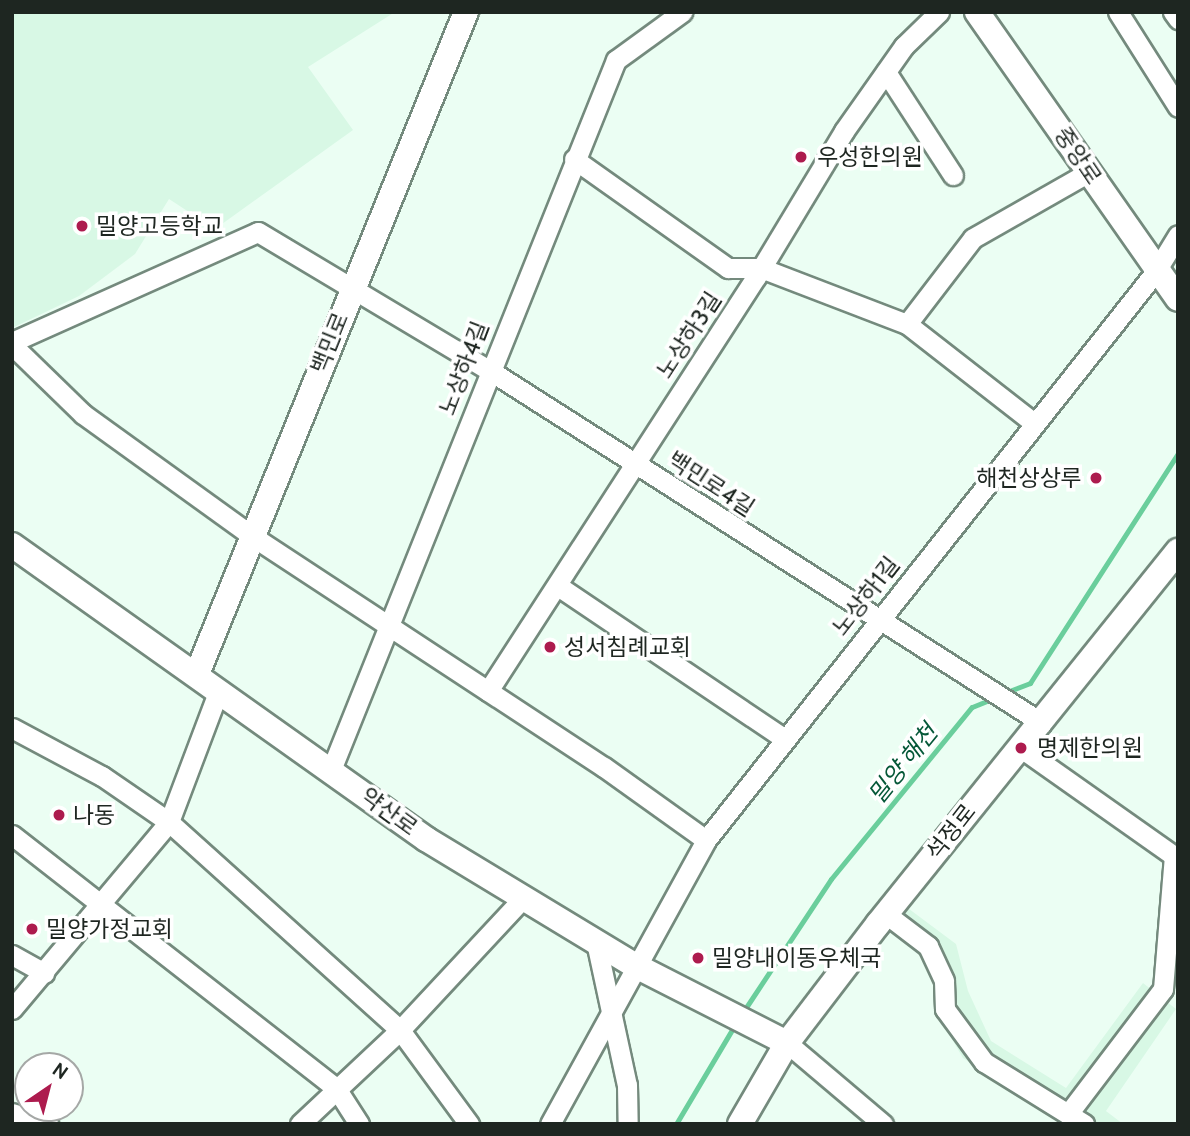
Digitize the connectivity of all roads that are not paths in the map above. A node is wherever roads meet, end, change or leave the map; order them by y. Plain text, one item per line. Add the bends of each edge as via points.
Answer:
1 (466, 12) edge
2 (682, 12) edge
3 (939, 12) edge
4 (1118, 12) edge
5 (1173, 12) edge
6 (986, 16) edge
7 (1178, 19) edge
8 (886, 72) junction
9 (1178, 107) edge
10 (574, 159) junction
11 (1089, 172) junction
12 (953, 175) dead end
13 (1178, 235) edge
14 (761, 268) junction
15 (1156, 271) junction
16 (353, 287) junction
17 (1178, 299) edge
18 (906, 324) junction
19 (12, 343) edge
20 (489, 370) junction
21 (1034, 423) junction
22 (634, 463) junction
23 (252, 536) junction
24 (12, 545) edge
25 (1178, 551) edge
26 (558, 586) junction
27 (879, 619) junction
28 (390, 626) junction
29 (197, 674) junction
30 (219, 690) junction
31 (488, 691) junction
32 (1038, 720) junction
33 (12, 728) edge
34 (785, 738) junction
35 (1021, 748) junction
36 (331, 771) junction
37 (169, 822) junction
38 (12, 835) edge
39 (706, 840) junction
40 (1176, 855) edge
41 (523, 898) junction
42 (103, 905) junction
43 (887, 914) junction
44 (596, 942) junction
45 (12, 955) edge
46 (634, 965) junction
47 (44, 973) junction
48 (1170, 994) edge
49 (611, 1006) junction
50 (12, 1009) edge
51 (400, 1030) junction
52 (787, 1043) junction
53 (336, 1088) junction
54 (12, 1113) edge
55 (1076, 1119) edge
56 (48, 1124) edge
57 (300, 1124) edge
58 (359, 1124) edge
59 (469, 1124) edge
60 (550, 1124) edge
61 (628, 1124) edge
62 (740, 1124) edge
63 (883, 1124) edge

1 - 16 street, 백민로
2 - 10 street, 노상하4길 via 616,60
3 - 8 street, 노상하3길
4 - 9 street
5 - 7 street
6 - 11 street, 중앙로
8 - 12 street
8 - 14 street, 노상하3길 via 844,131
10 - 14 street via 728,268
10 - 20 street, 노상하4길
11 - 15 street, 중앙로
11 - 18 street via 973,238
13 - 15 street, 노상하1길
14 - 18 street
14 - 22 street, 노상하3길
15 - 17 street, 중앙로
15 - 21 street, 노상하1길
16 - 19 street, 백민로4길 via 258,232
16 - 20 street, 백민로4길
16 - 23 street, 백민로
18 - 21 street
19 - 23 street via 83,414
20 - 22 street, 백민로4길
20 - 28 street, 노상하4길
21 - 27 street, 노상하1길
22 - 26 street, 노상하3길
22 - 27 street, 백민로4길
23 - 28 street
23 - 29 street, 백민로
24 - 29 street, 약산로
25 - 32 street, 석정로
26 - 31 street, 노상하3길
26 - 34 street
27 - 32 street, 백민로4길
27 - 34 street, 노상하1길
28 - 31 street
28 - 36 street, 노상하4길
29 - 30 street, 약산로
30 - 36 street, 약산로
30 - 37 street
31 - 39 street
32 - 35 street, 석정로
33 - 37 street via 102,776
34 - 39 street, 노상하1길
35 - 40 street
35 - 43 street, 석정로
36 - 41 street, 약산로 via 426,839
37 - 42 street
37 - 51 street
38 - 42 street
39 - 46 street, 노상하1길
40 - 48 street
41 - 44 street, 약산로
41 - 51 street
42 - 47 street
42 - 53 street
43 - 52 street, 석정로
43 - 55 street via 928,946 944,981 945,1009 984,1062
44 - 46 street, 약산로
44 - 49 street
45 - 47 street
46 - 49 street, 노상하1길
46 - 52 street, 약산로
47 - 50 street
48 - 55 street
49 - 60 street, 노상하1길
49 - 61 street via 627,1085
51 - 53 street
51 - 59 street
52 - 62 street, 석정로
52 - 63 street
53 - 57 street
53 - 58 street
54 - 56 street

